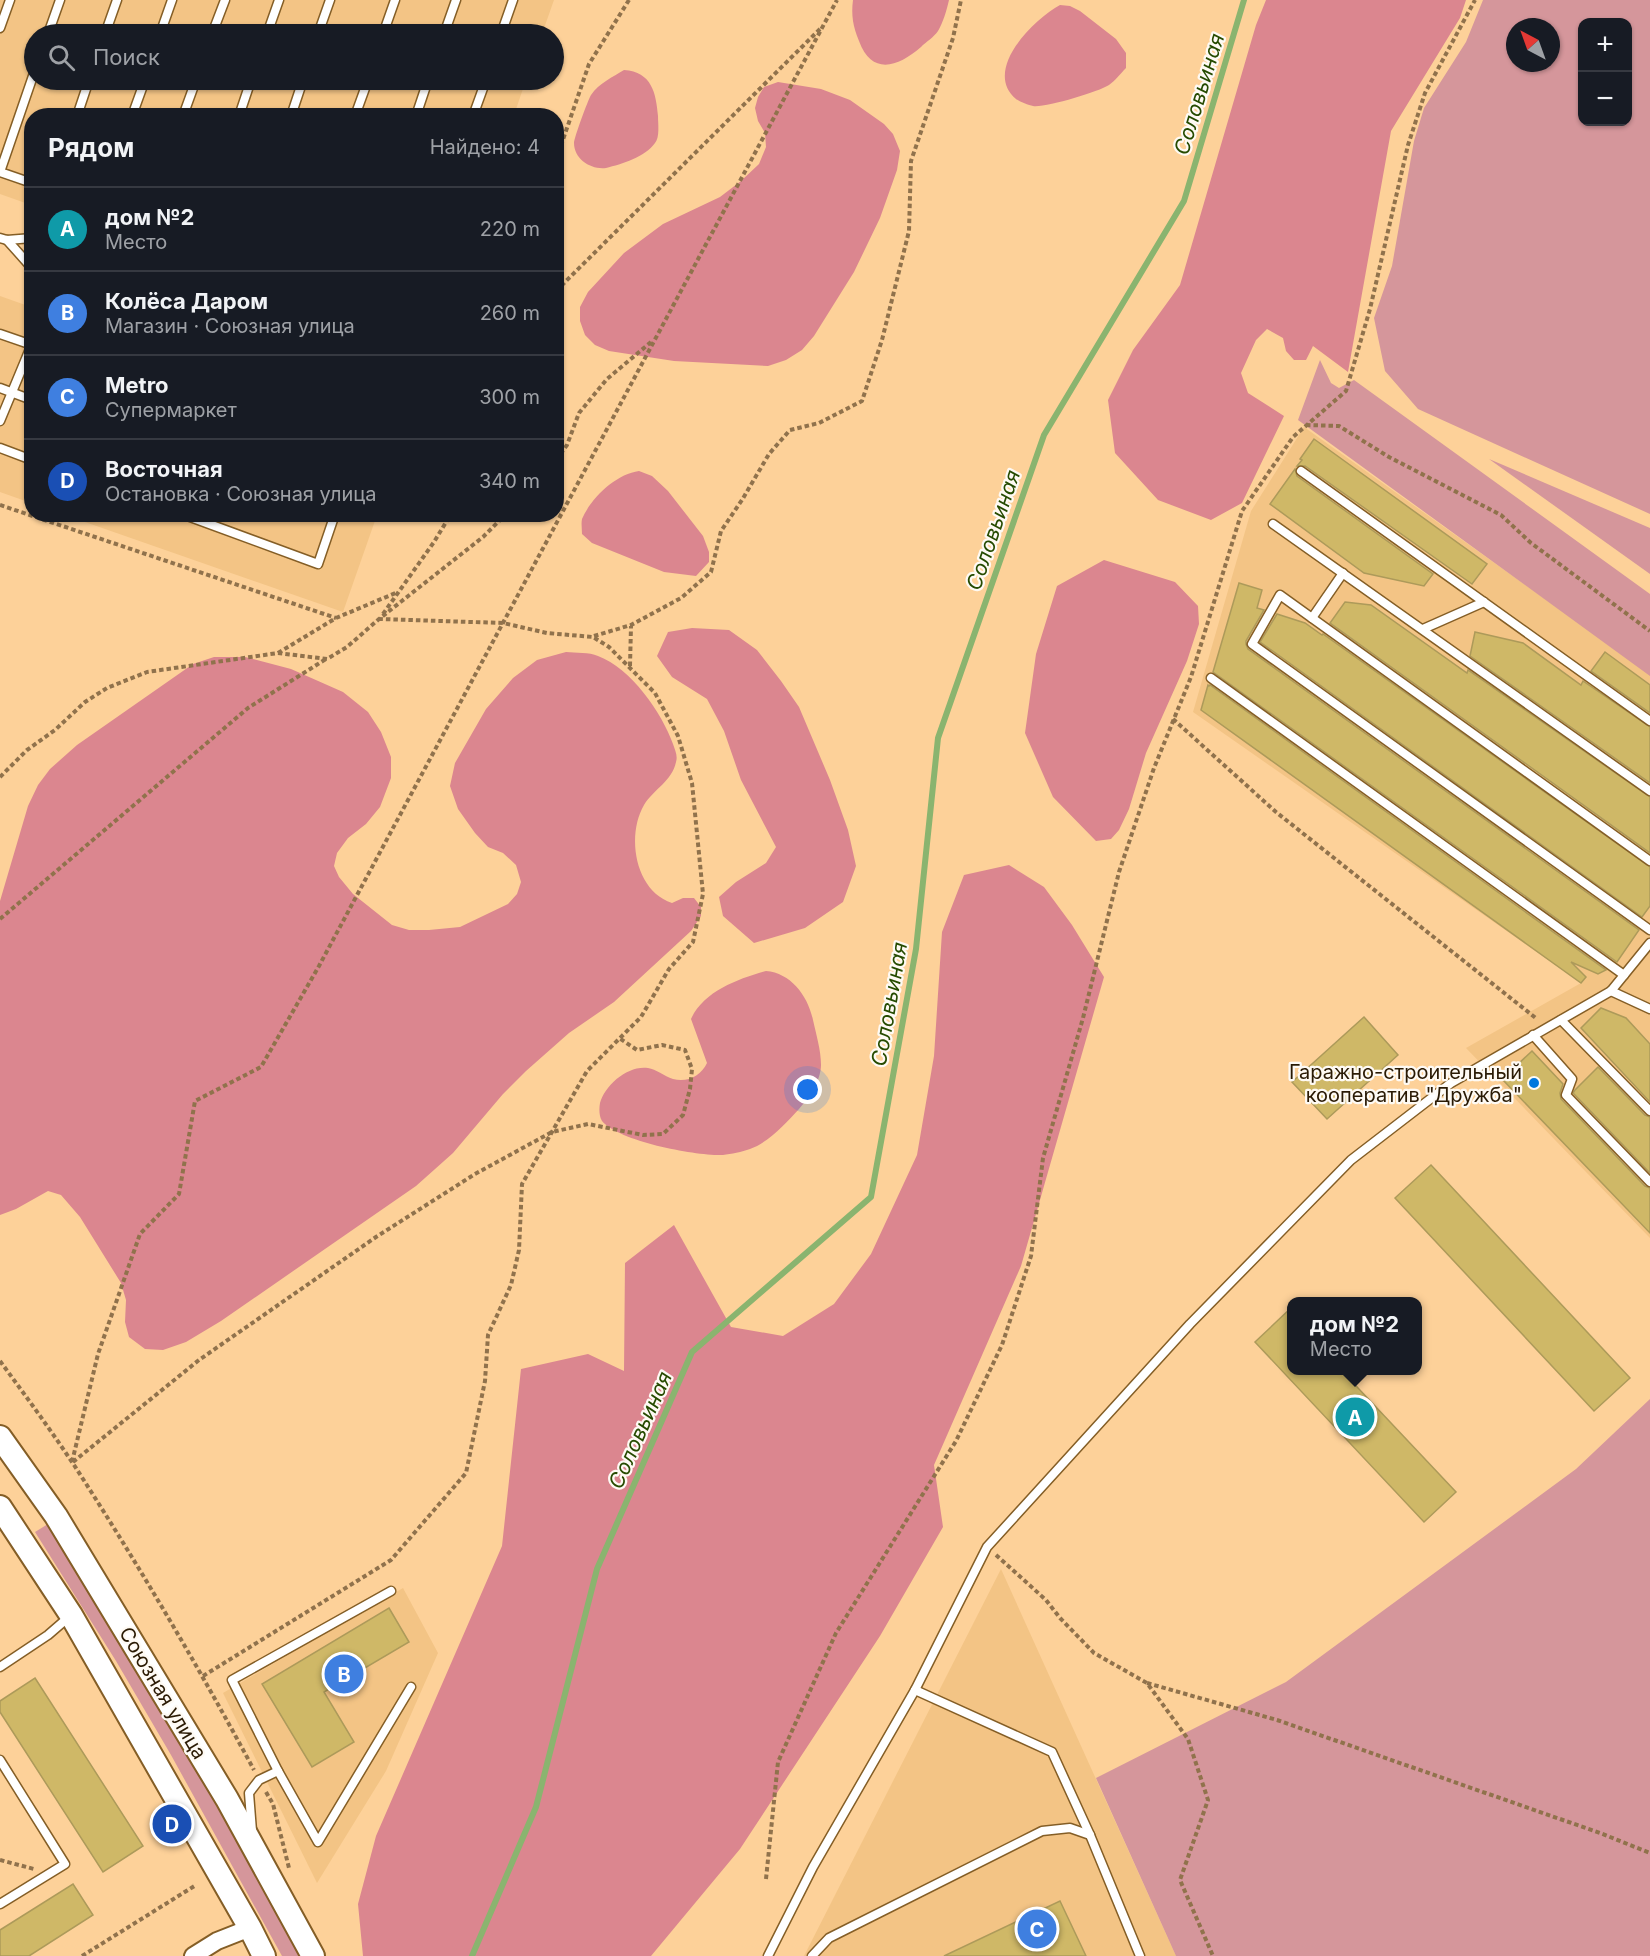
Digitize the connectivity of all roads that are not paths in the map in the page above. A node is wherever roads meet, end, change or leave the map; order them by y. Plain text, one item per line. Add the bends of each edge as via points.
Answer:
1 (10, 0) edge
2 (60, 0) edge
3 (117, 0) edge
4 (172, 0) edge
5 (225, 0) edge
6 (279, 0) edge
7 (330, 0) edge
8 (395, 0) edge
9 (456, 0) edge
10 (513, 0) edge
11 (52, 24) edge
12 (109, 24) edge
13 (164, 24) edge
14 (216, 24) edge
15 (271, 24) edge
16 (322, 24) edge
17 (387, 24) edge
18 (448, 24) edge
19 (505, 24) edge
20 (0, 27) edge
21 (28, 90) edge
22 (86, 90) edge
23 (141, 90) edge
24 (192, 90) edge
25 (248, 90) edge
26 (300, 90) edge
27 (364, 90) edge
28 (425, 90) edge
29 (482, 90) edge
30 (80, 108) edge
31 (135, 108) edge
32 (186, 108) edge
33 (242, 108) edge
34 (294, 108) edge
35 (358, 108) edge
36 (419, 108) edge
37 (476, 108) edge
38 (24, 180) edge
39 (24, 238) edge
40 (4, 239) edge
41 (24, 260) edge
42 (0, 334) edge
43 (24, 342) edge
44 (24, 362) edge
45 (0, 388) edge
46 (12, 392) junction
47 (24, 396) edge
48 (0, 421) edge
49 (0, 448) edge
50 (24, 457) edge
51 (1301, 471) dead end
52 (204, 522) edge
53 (332, 522) edge
54 (1273, 524) dead end
55 (1342, 573) junction
56 (1484, 602) junction
57 (1312, 618) junction
58 (1423, 629) junction
59 (1211, 678) dead end
60 (1650, 721) edge
61 (1650, 791) edge
62 (1650, 861) edge
63 (1650, 930) edge
64 (1650, 943) edge
65 (1624, 975) junction
66 (1611, 991) junction
67 (1640, 1004) junction
68 (1650, 1009) edge
69 (1650, 1015) edge
70 (1561, 1020) junction
71 (1533, 1035) junction
72 (1650, 1112) edge
73 (1650, 1182) edge
74 (0, 1437) edge
75 (3, 1517) edge
76 (391, 1591) dead end
77 (70, 1615) junction
78 (0, 1667) edge
79 (411, 1687) dead end
80 (915, 1690) junction
81 (0, 1760) edge
82 (278, 1771) junction
83 (1090, 1835) junction
84 (253, 1846) junction
85 (0, 1904) edge
86 (250, 1928) junction
87 (193, 1956) edge
88 (264, 1956) edge
89 (313, 1956) edge
90 (768, 1956) edge
91 (812, 1956) edge
92 (1140, 1956) edge

1 - 20 lane
2 - 11 lane
3 - 12 lane
4 - 13 lane
5 - 14 lane
6 - 15 lane
7 - 16 lane
8 - 17 lane
9 - 18 lane
10 - 19 lane
21 - 38 lane via 0,172
22 - 30 lane
23 - 31 lane
24 - 32 lane
25 - 33 lane
26 - 34 lane
27 - 35 lane
28 - 36 lane
29 - 37 lane
39 - 40 lane
40 - 41 lane
42 - 43 lane
44 - 46 lane
45 - 46 lane
46 - 47 lane
46 - 48 lane
49 - 50 lane
51 - 56 lane
52 - 53 lane via 318,564
54 - 55 lane
55 - 57 lane
55 - 58 lane
56 - 58 lane
56 - 60 lane
57 - 62 lane
57 - 63 lane via 1280,596 1252,644
58 - 61 lane
59 - 65 lane
64 - 65 lane
65 - 66 lane
66 - 67 lane
66 - 70 lane
67 - 68 lane
67 - 69 lane
70 - 71 lane
70 - 72 lane
71 - 73 lane via 1572,1079 1566,1095
71 - 80 lane via 1451,1083 1352,1160 1190,1324 987,1547
74 - 84 main road, Союзная улица via 56,1516
75 - 77 main road, Союзная улица
76 - 82 lane via 232,1680
77 - 78 lane
77 - 86 main road, Союзная улица
79 - 82 lane via 318,1842
80 - 83 lane via 1052,1752
80 - 90 lane via 813,1867
81 - 85 lane via 65,1864
82 - 84 lane via 259,1780 249,1793
83 - 91 lane via 1070,1828 1042,1831 829,1938
83 - 92 lane
84 - 89 main road, Союзная улица
86 - 87 street
86 - 88 main road, Союзная улица

